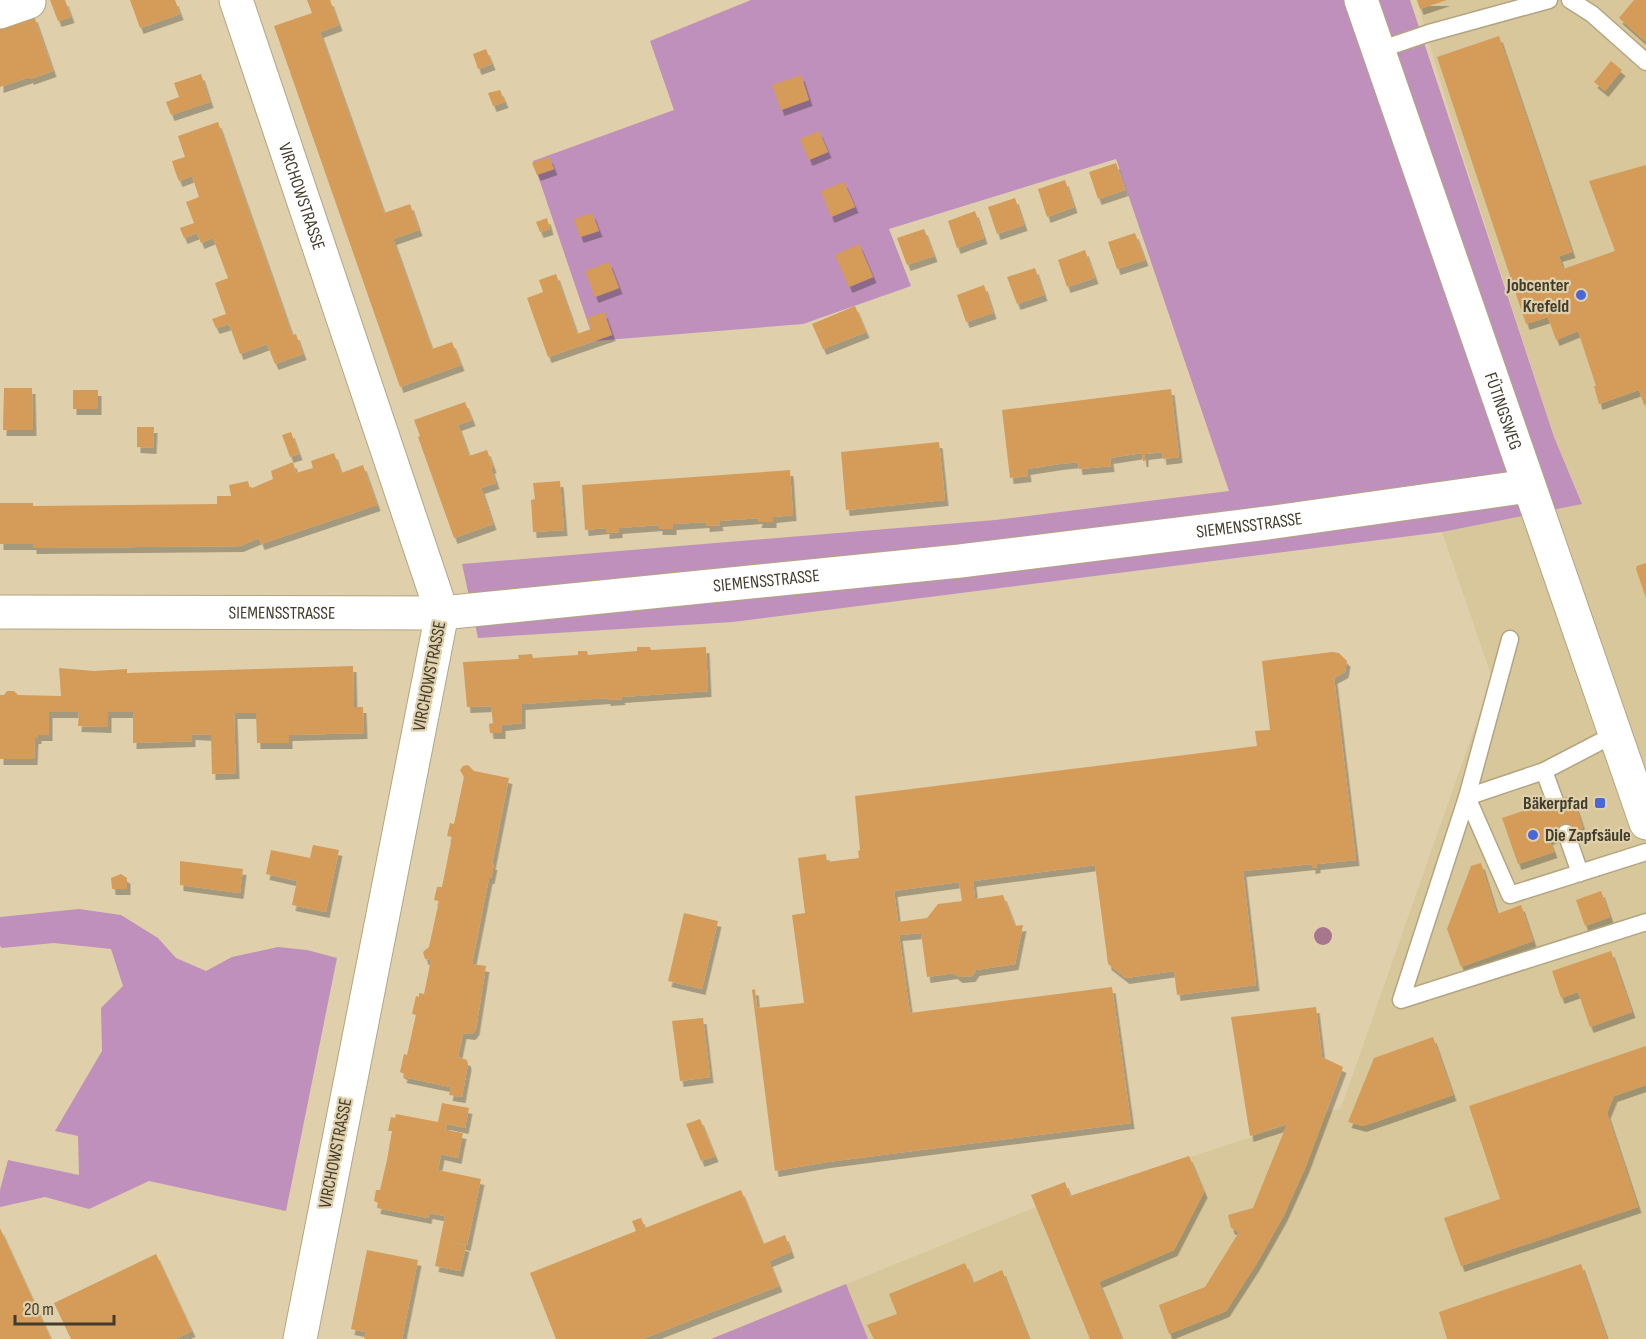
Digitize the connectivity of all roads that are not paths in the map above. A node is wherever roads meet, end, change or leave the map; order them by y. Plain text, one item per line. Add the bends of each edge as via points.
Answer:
1 (28, 0) edge
2 (236, 0) edge
3 (1361, 0) edge
4 (1548, 0) edge
5 (1570, 0) edge
6 (0, 12) edge
7 (1379, 50) junction
8 (1646, 62) edge
9 (1529, 486) junction
10 (0, 612) edge
11 (442, 612) junction
12 (1510, 639) dead end
13 (1615, 734) junction
14 (1544, 771) junction
15 (1467, 797) junction
16 (1555, 801) dead end
17 (1646, 823) edge
18 (1566, 833) dead end
19 (1646, 852) edge
20 (1580, 873) junction
21 (1646, 922) edge
22 (300, 1339) edge

1 - 6 street
2 - 11 street, VIRCHOWSTRASSE
3 - 7 street, FÜTINGSWEG
4 - 7 lane
5 - 8 lane via 1592,14
7 - 9 street, FÜTINGSWEG
9 - 11 street, SIEMENSSTRASSE via 960,561
9 - 13 street, FÜTINGSWEG
10 - 11 street, SIEMENSSTRASSE
11 - 22 street, VIRCHOWSTRASSE
12 - 15 lane
13 - 14 lane
13 - 17 street, FÜTINGSWEG
14 - 15 lane
14 - 16 lane
15 - 20 lane via 1510,895
15 - 21 lane via 1401,999
18 - 20 lane
19 - 20 lane

